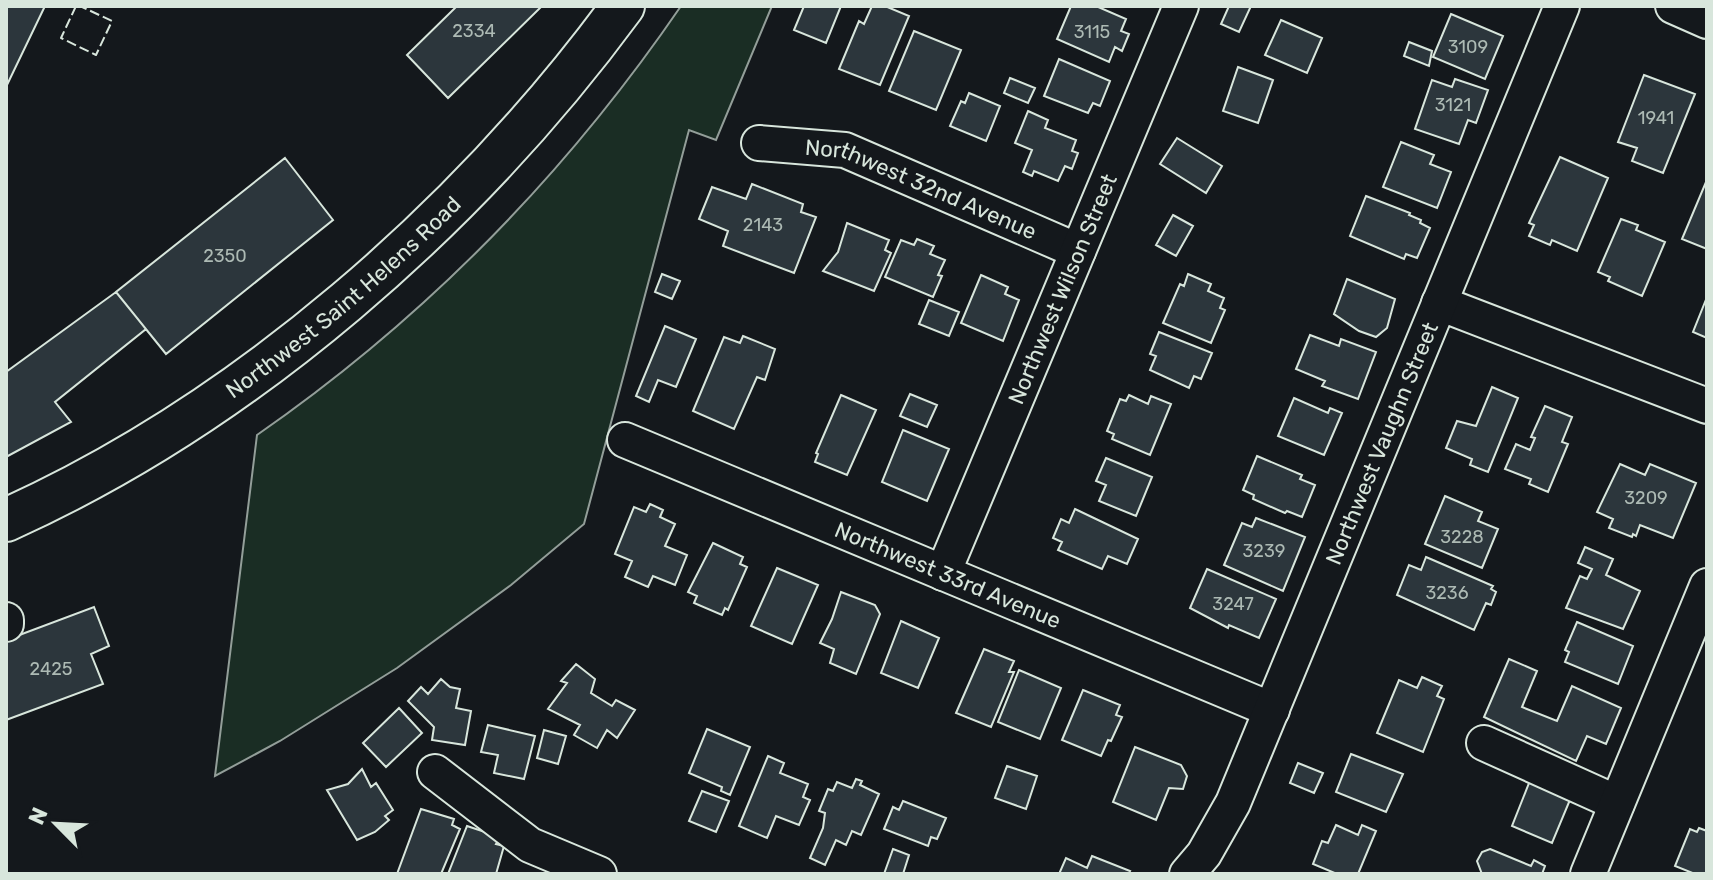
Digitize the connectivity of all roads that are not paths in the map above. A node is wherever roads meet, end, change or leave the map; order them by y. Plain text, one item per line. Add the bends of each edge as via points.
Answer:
1 (623, 6) edge
2 (1181, 6) edge
3 (1562, 6) edge
4 (1673, 6) edge
5 (1707, 21) edge
6 (759, 143) dead end
7 (1078, 251) junction
8 (1439, 303) junction
9 (1707, 406) edge
10 (625, 440) dead end
11 (6, 520) edge
12 (943, 573) junction
13 (1707, 586) edge
14 (1272, 710) junction
15 (1484, 743) dead end
16 (435, 772) dead end
17 (1617, 803) junction
18 (599, 874) edge
19 (1187, 874) edge
20 (1588, 874) edge

1 - 11 main road, Northwest Saint Helens Road via 545,107 479,180 385,267 215,402 119,462
2 - 7 street, Northwest Wilson Street
3 - 8 street, Northwest Vaughn Street
4 - 5 street
6 - 7 street, Northwest 32nd Avenue via 845,150
7 - 12 street, Northwest Wilson Street
8 - 9 street
8 - 14 street, Northwest Vaughn Street
10 - 12 street, Northwest 33rd Avenue
12 - 14 street, Northwest 33rd Avenue
13 - 17 street
14 - 19 street, Northwest Vaughn Street via 1233,803
15 - 17 street
16 - 18 street via 530,845
17 - 20 street

